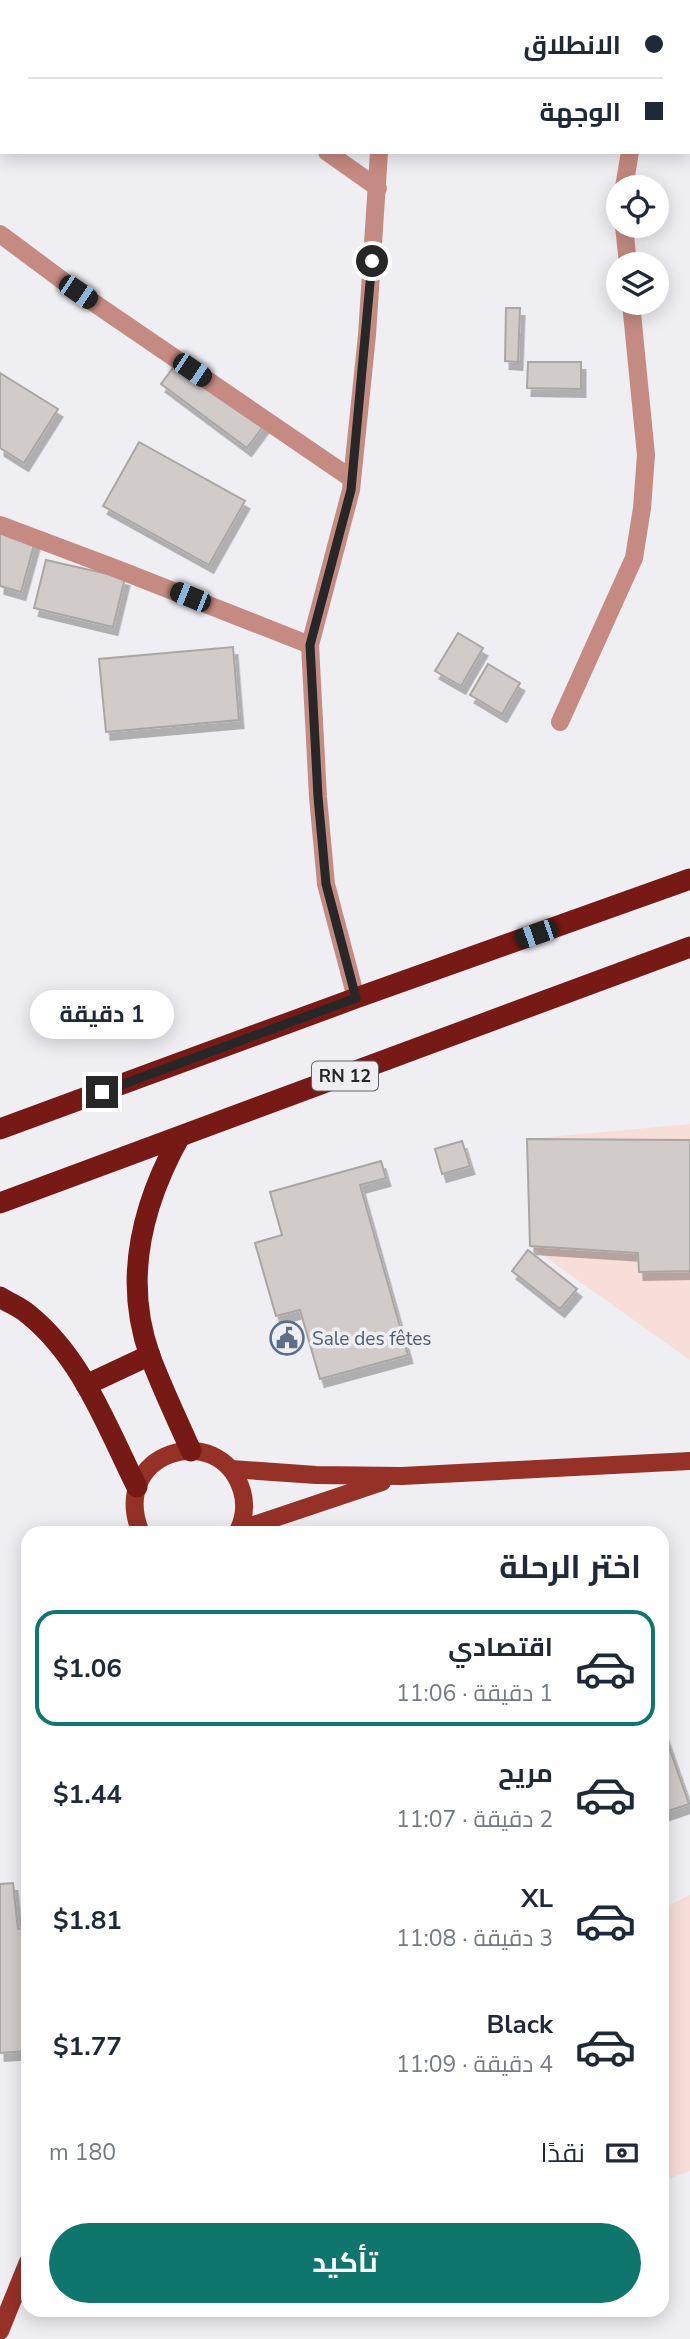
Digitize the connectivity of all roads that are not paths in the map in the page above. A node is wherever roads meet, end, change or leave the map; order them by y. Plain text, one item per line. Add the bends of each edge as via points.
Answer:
1 (330, 154) edge
2 (379, 154) edge
3 (630, 154) edge
4 (626, 175) edge
5 (378, 188) junction
6 (0, 234) edge
7 (632, 315) edge
8 (352, 479) junction
9 (0, 525) edge
10 (310, 645) junction
11 (560, 722) dead end
12 (690, 879) edge
13 (690, 947) edge
14 (356, 998) junction
15 (0, 1129) edge
16 (179, 1138) junction
17 (0, 1203) edge
18 (0, 1297) edge
19 (150, 1355) junction
20 (86, 1385) junction
21 (191, 1451) junction
22 (690, 1461) edge
23 (230, 1469) junction
24 (402, 1476) junction
25 (136, 1487) junction
26 (139, 1526) edge
27 (240, 1526) edge
28 (253, 1526) edge
29 (21, 2279) edge
30 (0, 2331) edge

1 - 5 street
2 - 5 street
3 - 4 street
5 - 8 street
6 - 8 street
7 - 11 street via 646,455 634,558
8 - 10 street
9 - 10 street
10 - 14 street via 326,884
12 - 14 highway
13 - 16 highway, RN 12
14 - 15 highway
16 - 17 highway, RN 12
16 - 19 highway via 156,1183 140,1243 141,1318
18 - 20 highway via 27,1313 64,1350
19 - 20 highway
19 - 21 highway
20 - 25 highway
21 - 23 main road via 219,1459
21 - 25 main road via 158,1460
22 - 24 main road
23 - 24 main road
23 - 27 main road via 244,1498
24 - 28 main road
25 - 26 main road via 134,1511
29 - 30 main road

